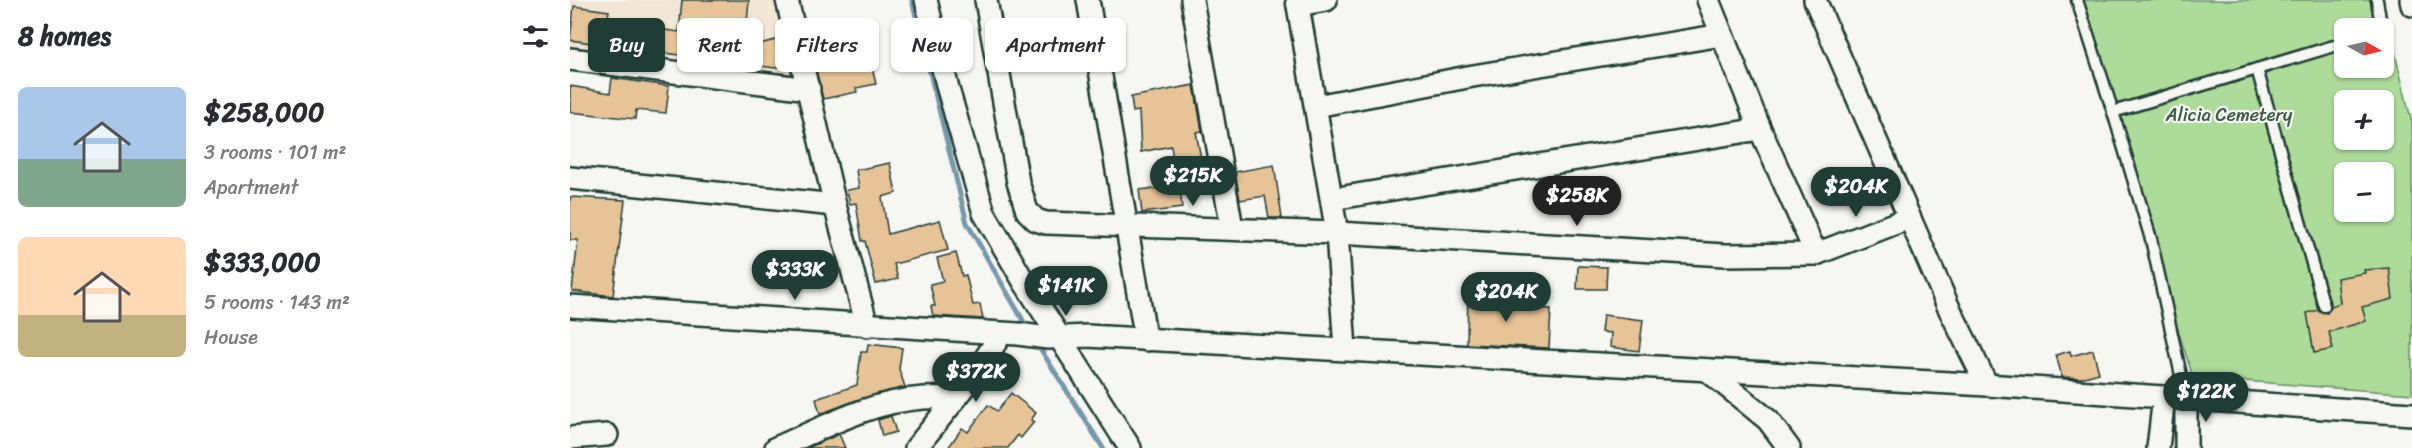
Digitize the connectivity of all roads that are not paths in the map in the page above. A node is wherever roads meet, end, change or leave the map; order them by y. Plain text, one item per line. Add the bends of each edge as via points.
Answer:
1 (787, 0) edge
2 (926, 0) edge
3 (986, 0) edge
4 (1088, 0) edge
5 (1192, 0) edge
6 (1326, 0) edge
7 (1708, 0) edge
8 (1815, 0) edge
9 (2077, 0) edge
10 (2377, 0) edge
11 (2411, 0) edge
12 (1297, 3) edge
13 (2412, 5) edge
14 (2380, 18) edge
15 (1722, 35) junction
16 (2334, 46) edge
17 (570, 59) edge
18 (2257, 69) junction
19 (809, 89) junction
20 (1316, 106) junction
21 (2114, 112) junction
22 (1760, 129) junction
23 (570, 178) edge
24 (1332, 199) junction
25 (835, 205) junction
26 (1909, 218) junction
27 (1125, 225) junction
28 (1232, 228) junction
29 (1337, 233) junction
30 (1816, 254) junction
31 (570, 306) edge
32 (2324, 306) dead end
33 (867, 326) junction
34 (1010, 334) junction
35 (1054, 338) junction
36 (1146, 340) junction
37 (1345, 349) junction
38 (1707, 370) junction
39 (1988, 385) junction
40 (2164, 397) junction
41 (955, 398) junction
42 (2187, 398) junction
43 (2412, 414) edge
44 (607, 435) dead end
45 (570, 438) edge
46 (788, 446) edge
47 (916, 448) edge
48 (1130, 448) edge
49 (1789, 448) edge
50 (2158, 448) edge
51 (2186, 448) edge

1 - 19 street
2 - 35 street via 984,213
3 - 27 street via 1018,182 1027,212 1047,223
4 - 27 street
5 - 28 street
6 - 12 street
7 - 15 street
8 - 26 street
9 - 21 lane
10 - 14 lane
11 - 13 street
12 - 20 street
15 - 20 street
15 - 22 street
16 - 18 lane
17 - 19 street
18 - 21 lane
18 - 32 lane
19 - 25 street
20 - 24 street
21 - 42 lane via 2151,239
22 - 24 street
22 - 30 street
23 - 25 street
24 - 29 street
25 - 33 street
26 - 30 street
26 - 39 street
27 - 28 street
27 - 36 street
28 - 29 street
29 - 30 street via 1725,255
29 - 37 street
31 - 33 street
33 - 34 street
34 - 35 street
34 - 41 street
35 - 36 street
35 - 48 street
36 - 37 street
37 - 38 street
38 - 39 street
38 - 49 street via 1768,420
39 - 40 street
40 - 42 street
40 - 50 street
41 - 46 street via 927,396 893,401 857,412
41 - 47 street
42 - 43 street
42 - 51 street
44 - 45 street

